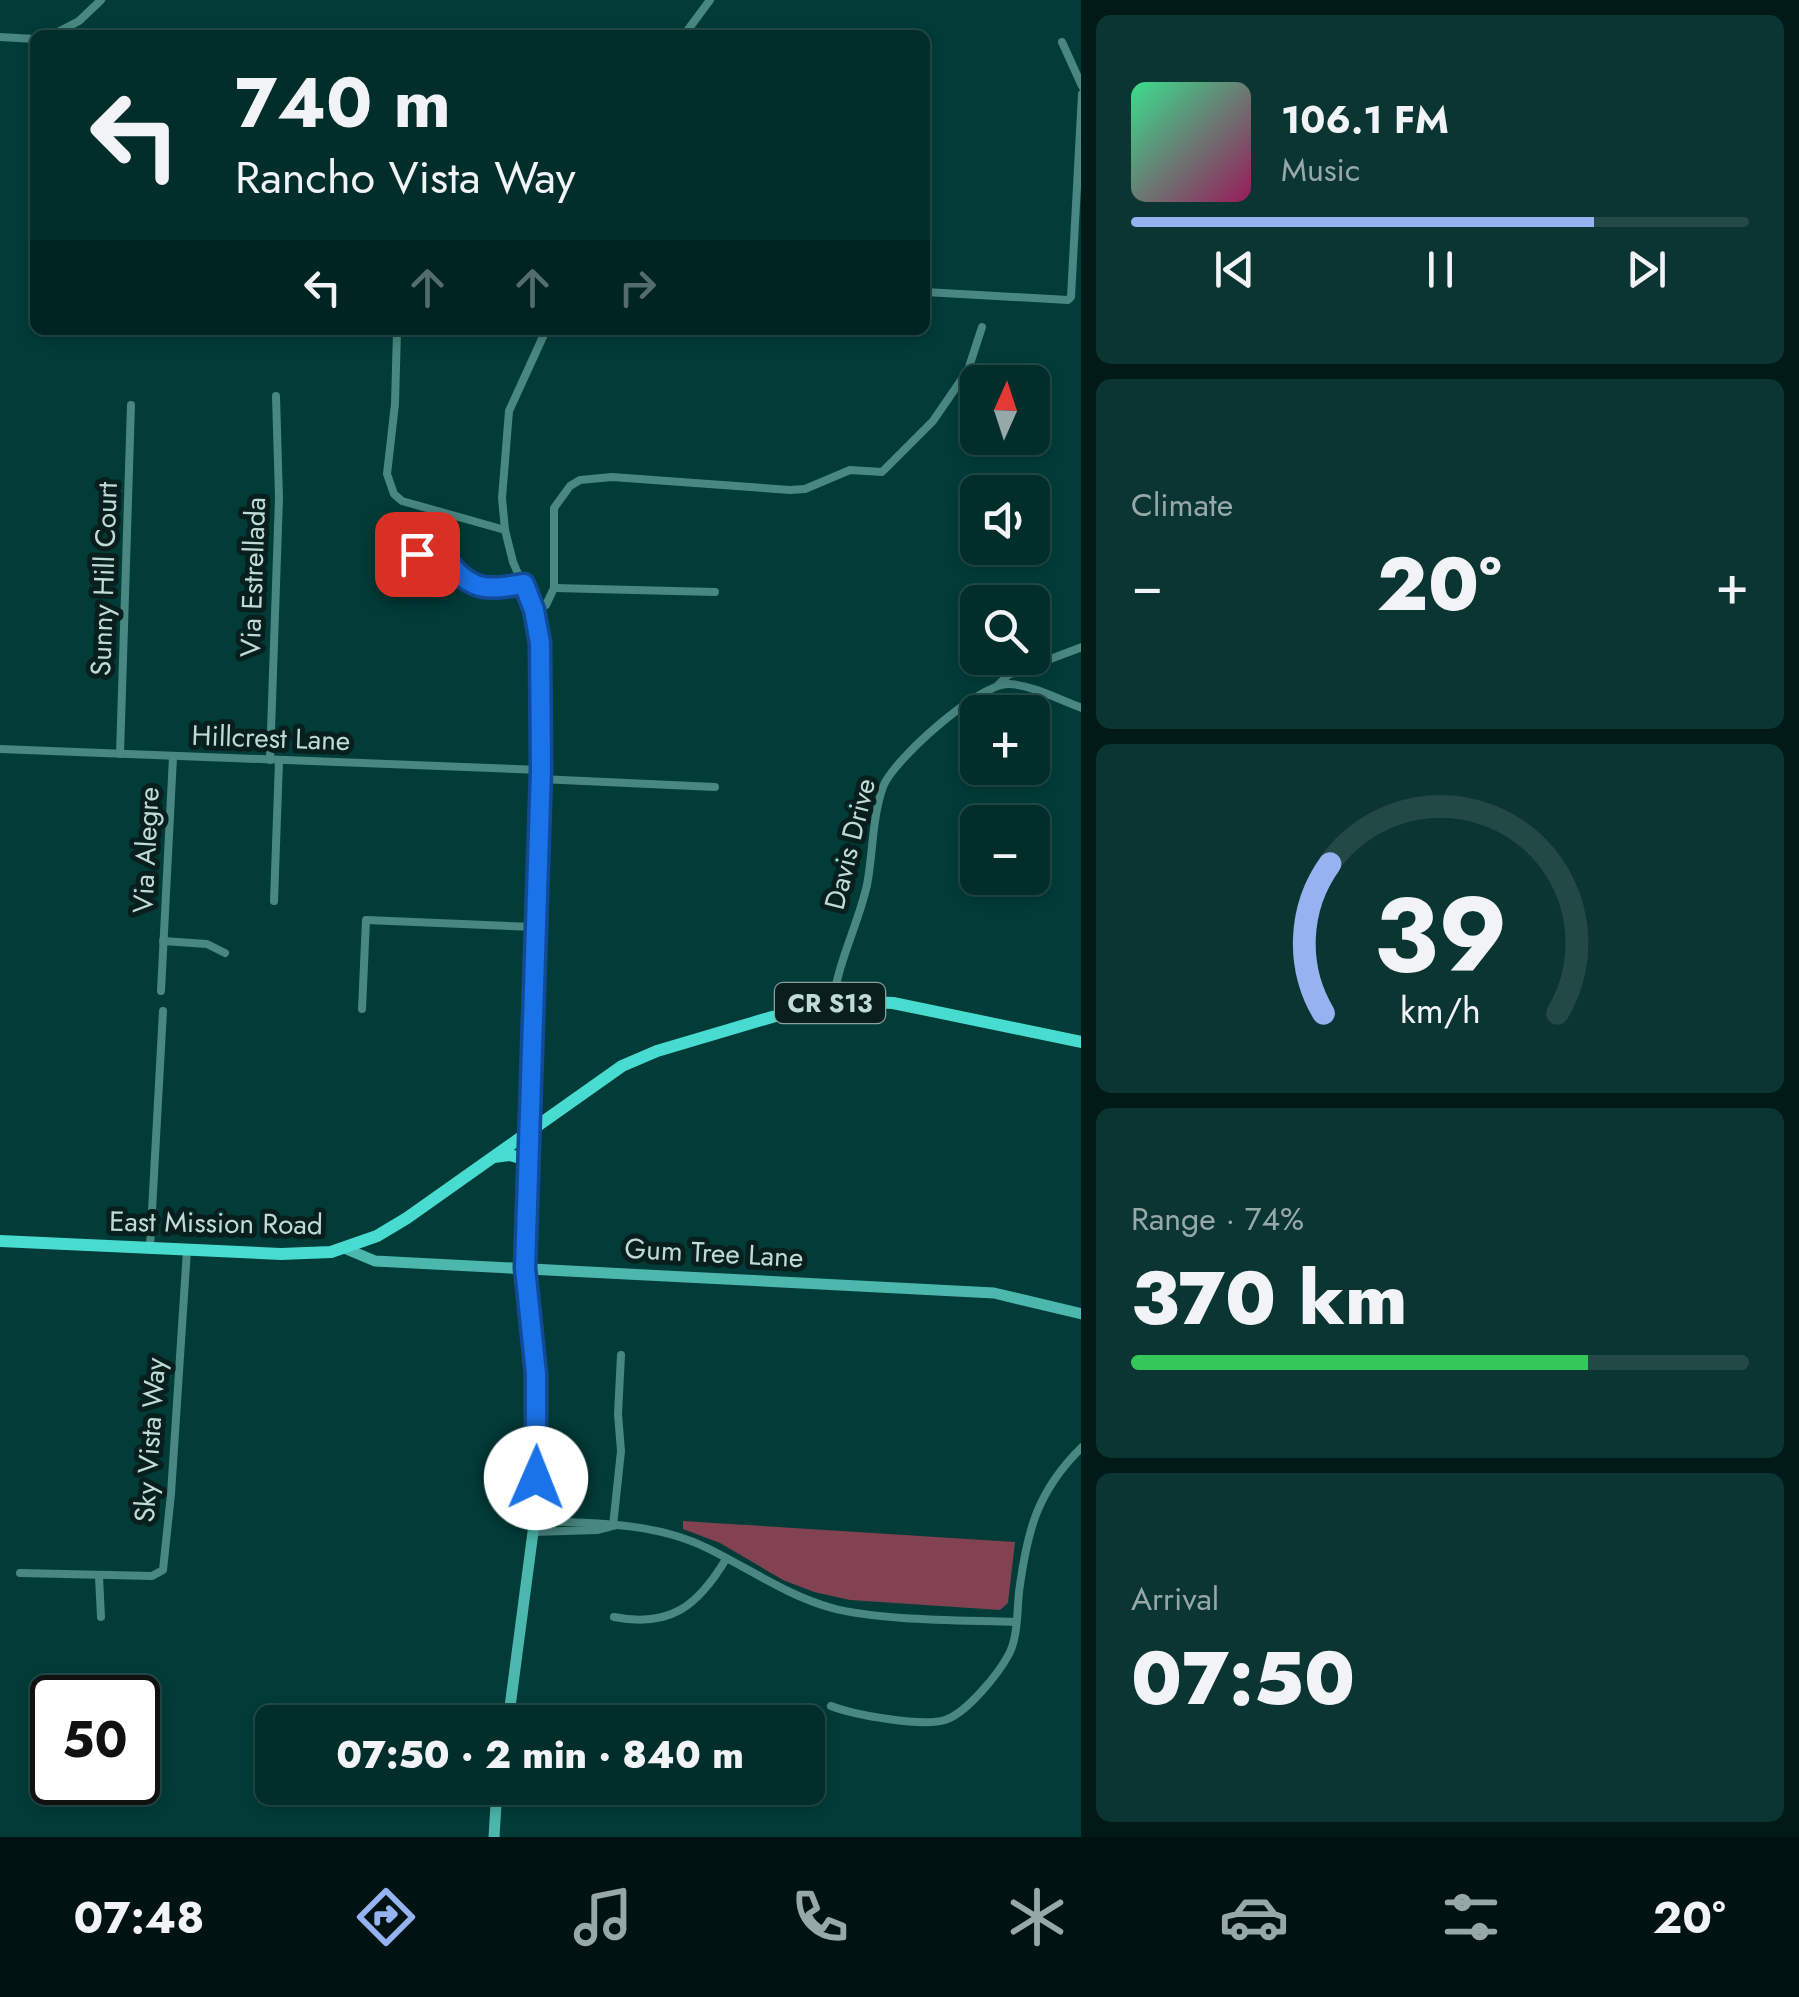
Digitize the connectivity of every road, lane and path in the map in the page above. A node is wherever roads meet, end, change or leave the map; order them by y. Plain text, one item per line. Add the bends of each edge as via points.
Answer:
1 (102, 0) edge
2 (710, 0) edge
3 (62, 30) edge
4 (688, 30) edge
5 (0, 38) edge
6 (30, 38) edge
7 (1062, 42) dead end
8 (1081, 84) edge
9 (1081, 112) edge
10 (930, 292) edge
11 (982, 328) dead end
12 (397, 335) edge
13 (544, 335) edge
14 (276, 396) dead end
15 (132, 405) dead end
16 (505, 530) junction
17 (395, 553) dead end
18 (524, 584) junction
19 (554, 588) junction
20 (715, 592) dead end
21 (534, 610) junction
22 (1081, 647) edge
23 (998, 685) junction
24 (1081, 708) edge
25 (0, 748) edge
26 (120, 754) junction
27 (173, 756) junction
28 (274, 761) junction
29 (540, 774) junction
30 (715, 786) dead end
31 (274, 901) dead end
32 (534, 927) junction
33 (163, 941) junction
34 (225, 953) dead end
35 (161, 991) dead end
36 (833, 1003) junction
37 (362, 1009) dead end
38 (163, 1011) dead end
39 (1081, 1042) edge
40 (527, 1131) junction
41 (491, 1158) junction
42 (527, 1160) junction
43 (0, 1240) edge
44 (150, 1247) junction
45 (187, 1248) junction
46 (344, 1248) junction
47 (525, 1268) junction
48 (1081, 1314) edge
49 (621, 1355) dead end
50 (1081, 1448) edge
51 (533, 1526) junction
52 (613, 1526) junction
53 (726, 1559) junction
54 (20, 1573) dead end
55 (99, 1577) junction
56 (614, 1616) dead end
57 (101, 1617) dead end
58 (1016, 1622) junction
59 (510, 1705) edge
60 (831, 1706) dead end
61 (496, 1805) edge
62 (494, 1837) edge

1 - 3 street
2 - 4 street
5 - 6 street
7 - 8 street
9 - 10 street via 1068,300
11 - 19 street via 960,382 882,472 850,470 790,490 612,477 570,486 554,508
12 - 16 street via 386,457 394,494
13 - 16 street via 509,411
14 - 28 street, Via Estrellada
15 - 26 street, Sunny Hill Court
16 - 18 street
17 - 18 street via 440,556 474,585
18 - 21 street
19 - 20 street
19 - 21 street via 546,605
21 - 29 street
22 - 23 street, Davis Drive
23 - 24 street
23 - 36 street, Davis Drive via 963,704 889,773
25 - 26 street, Hillcrest Lane
26 - 27 street, Hillcrest Lane
27 - 28 street, Hillcrest Lane
27 - 33 street, Via Alegre
28 - 29 street, Hillcrest Lane
28 - 31 street, Via Estrellada
29 - 30 street, Hillcrest Lane
29 - 32 street
32 - 37 street via 366,920
32 - 40 street
33 - 34 street, Via Alegre via 206,944
33 - 35 street
36 - 39 main road, East Mission Road / CR S13 via 893,1004
36 - 40 main road, East Mission Road / CR S13 via 622,1066
38 - 44 street
40 - 41 main road, East Mission Road / CR S13
40 - 42 street
41 - 42 main road
41 - 46 main road, East Mission Road / CR S13 via 408,1218
42 - 47 street
43 - 44 main road, East Mission Road / CR S13
44 - 45 main road, East Mission Road / CR S13
45 - 46 main road, East Mission Road / CR S13 via 281,1254
45 - 55 street, Sky Vista Way via 162,1570
46 - 47 street, Gum Tree Lane via 375,1261
47 - 48 street, Gum Tree Lane via 994,1293
47 - 51 street via 536,1374
49 - 52 street
50 - 58 street via 1058,1470 1037,1507
51 - 52 street
51 - 59 street
52 - 53 street via 660,1533
53 - 56 street via 696,1600 668,1618 638,1622
53 - 58 street via 835,1609
54 - 55 street, Sky Vista Way
55 - 57 street
58 - 60 street via 1010,1652 970,1704 944,1720 886,1720
61 - 62 street

